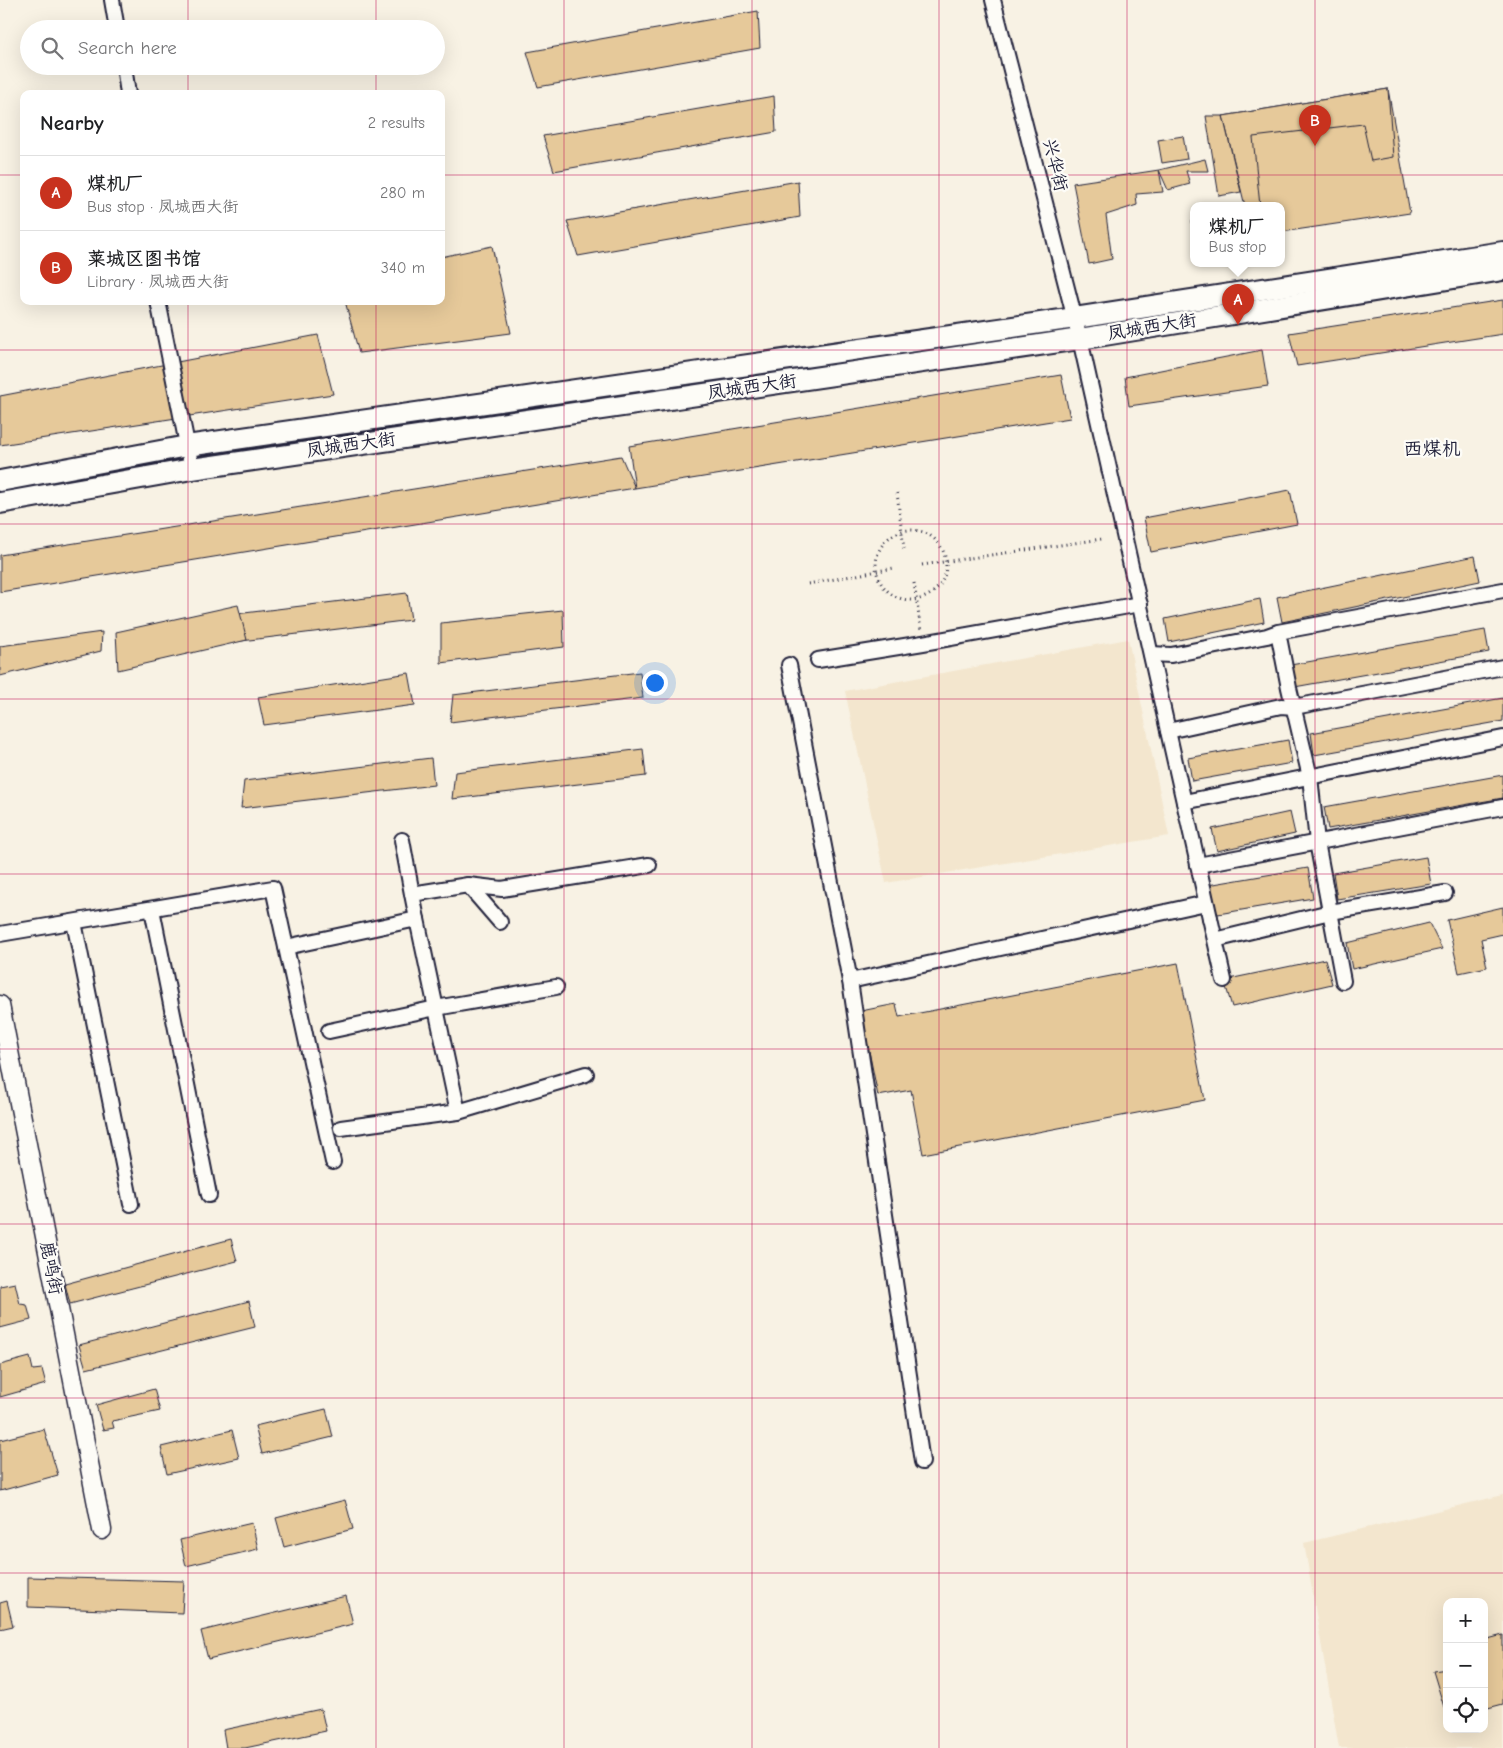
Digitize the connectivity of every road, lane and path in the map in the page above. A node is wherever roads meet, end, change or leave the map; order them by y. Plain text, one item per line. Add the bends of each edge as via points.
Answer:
1 (112, 0) edge
2 (993, 0) edge
3 (116, 20) edge
4 (125, 75) edge
5 (127, 90) edge
6 (1503, 252) edge
7 (1503, 270) edge
8 (159, 305) edge
9 (1074, 318) junction
10 (1080, 339) junction
11 (187, 446) junction
12 (192, 468) junction
13 (0, 480) edge
14 (897, 493) dead end
15 (0, 503) edge
16 (901, 531) junction
17 (1102, 539) dead end
18 (904, 549) dead end
19 (946, 562) junction
20 (922, 565) dead end
21 (894, 568) dead end
22 (876, 572) junction
23 (914, 583) dead end
24 (808, 584) dead end
25 (1503, 590) edge
26 (917, 599) junction
27 (1140, 604) junction
28 (1278, 632) junction
29 (923, 643) junction
30 (1151, 654) junction
31 (818, 660) dead end
32 (789, 665) dead end
33 (1503, 667) edge
34 (1294, 707) junction
35 (1168, 732) junction
36 (1503, 738) edge
37 (1310, 777) junction
38 (1184, 802) junction
39 (1503, 807) edge
40 (402, 840) dead end
41 (1317, 842) junction
42 (648, 865) dead end
43 (1198, 865) junction
44 (468, 885) junction
45 (1445, 893) dead end
46 (412, 894) junction
47 (1206, 903) junction
48 (152, 909) junction
49 (1330, 912) junction
50 (1210, 918) junction
51 (417, 919) junction
52 (74, 922) junction
53 (500, 922) dead end
54 (0, 934) edge
55 (286, 947) junction
56 (1224, 980) dead end
57 (850, 981) junction
58 (1344, 981) dead end
59 (556, 987) dead end
60 (0, 1005) edge
61 (436, 1008) junction
62 (329, 1031) dead end
63 (586, 1074) dead end
64 (458, 1112) junction
65 (341, 1128) dead end
66 (333, 1162) dead end
67 (209, 1195) dead end
68 (131, 1204) dead end
69 (922, 1462) dead end
70 (102, 1530) dead end

1 - 3 street
2 - 9 street, 兴华街
4 - 5 street
6 - 9 main road, 凤城西大街
7 - 10 main road, 凤城西大街
8 - 11 street
9 - 10 street, 兴华街
9 - 11 main road, 凤城西大街
10 - 12 main road, 凤城西大街
10 - 27 street, 兴华街
11 - 12 street
11 - 13 main road, 凤城西大街
12 - 15 main road, 凤城西大街
14 - 16 path
16 - 18 path
16 - 19 path via 922,531 931,536 944,552
16 - 22 path via 892,535 878,551
17 - 19 path
19 - 20 path
19 - 26 path via 944,577 935,590
21 - 22 path
22 - 24 path
22 - 26 path via 883,586 895,596
23 - 26 path
25 - 28 street
26 - 29 path
27 - 29 street
27 - 30 street, 兴华街
28 - 30 street via 1171,655
28 - 34 street
29 - 31 street
30 - 35 street, 兴华街
32 - 57 street
33 - 34 street
34 - 35 street via 1281,706
34 - 37 street
35 - 38 street, 兴华街
36 - 37 street
37 - 38 street
37 - 41 street
38 - 43 street, 兴华街
39 - 41 street
40 - 46 street
41 - 43 street
41 - 49 street
42 - 44 street via 502,889
43 - 47 street, 兴华街
44 - 46 street
44 - 53 street
45 - 49 street
46 - 51 street
47 - 50 street, 兴华街
47 - 57 street
48 - 52 street
48 - 55 street via 273,888
48 - 67 street
49 - 50 street via 1215,940
49 - 58 street
50 - 56 street
51 - 55 street
51 - 61 street
52 - 54 street
52 - 68 street
55 - 66 street
57 - 69 street
59 - 61 street
60 - 70 street, 鹿鸣街
61 - 62 street
61 - 64 street
63 - 64 street
64 - 65 street

